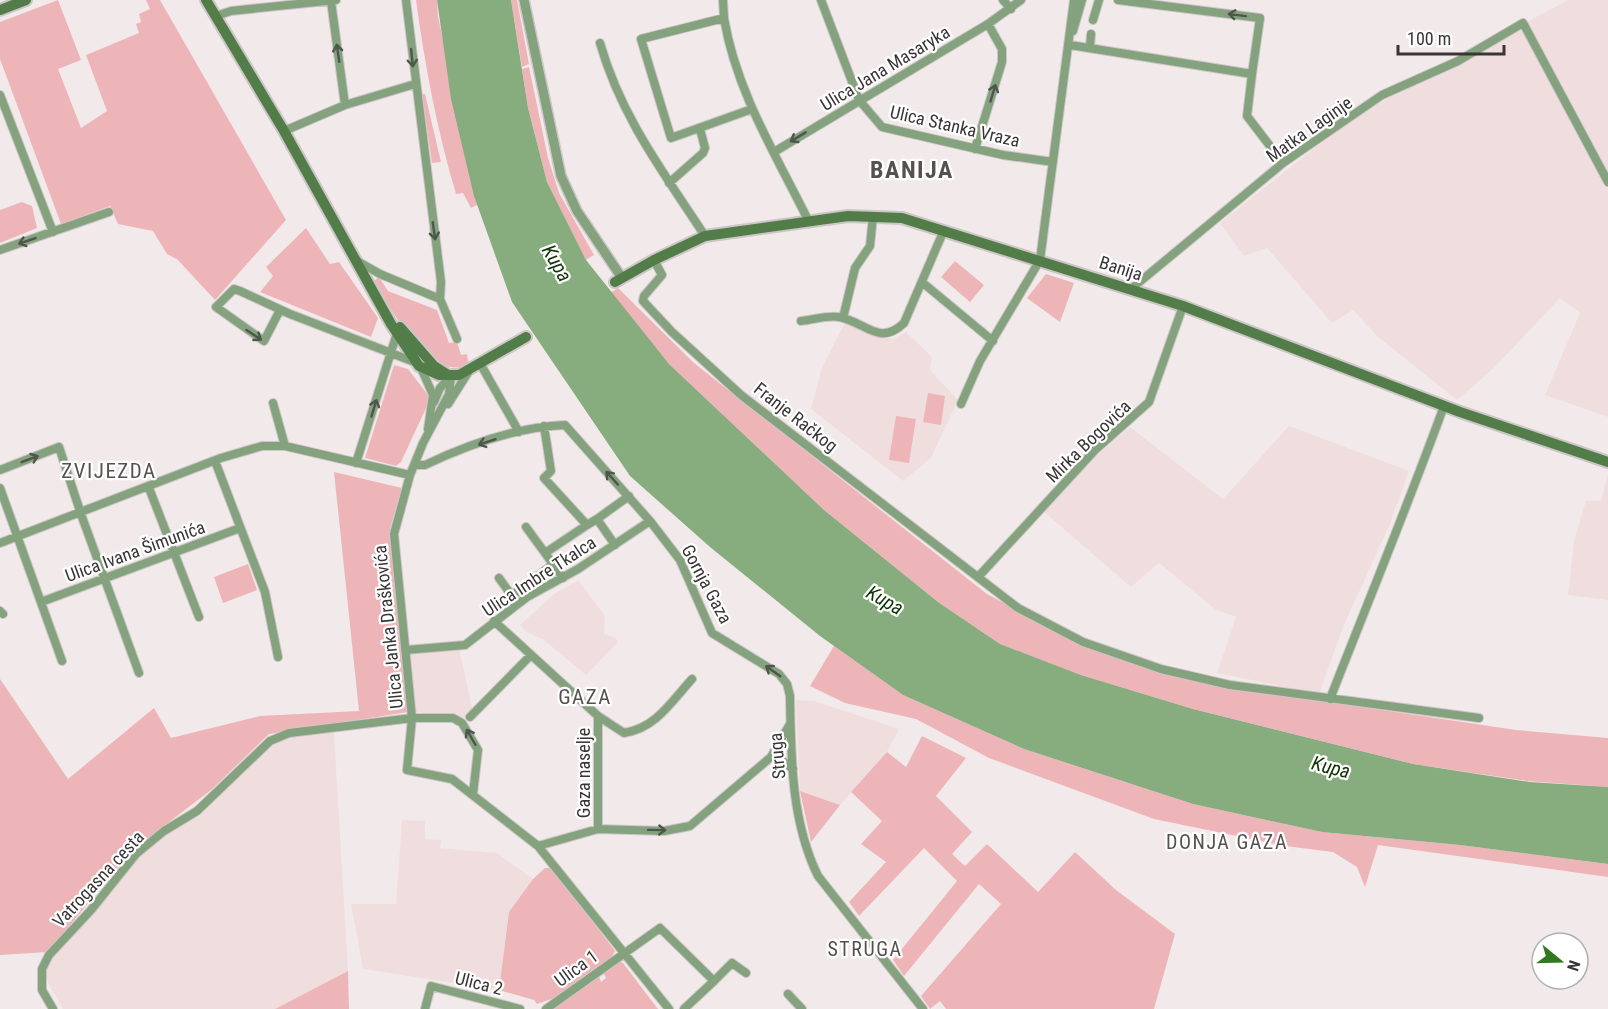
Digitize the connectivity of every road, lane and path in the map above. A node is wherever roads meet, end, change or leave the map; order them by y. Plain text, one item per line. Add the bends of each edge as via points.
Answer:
1 (26, 0) edge
2 (331, 0) edge
3 (336, 0) edge
4 (406, 0) edge
5 (524, 0) edge
6 (723, 0) edge
7 (821, 0) edge
8 (1003, 0) edge
9 (1021, 0) edge
10 (1074, 0) edge
11 (1082, 0) edge
12 (1099, 0) edge
13 (1118, 0) edge
14 (208, 2) edge
15 (260, 4) edge
16 (1011, 9) junction
17 (0, 10) edge
18 (216, 16) junction
19 (724, 18) junction
20 (1093, 20) dead end
21 (988, 24) junction
22 (1091, 34) dead end
23 (1071, 36) junction
24 (600, 43) dead end
25 (1070, 45) junction
26 (1090, 46) junction
27 (1252, 74) junction
28 (415, 84) junction
29 (0, 95) edge
30 (859, 100) junction
31 (345, 105) junction
32 (752, 109) junction
33 (3, 113) edge
34 (700, 129) junction
35 (285, 131) junction
36 (975, 149) junction
37 (774, 152) junction
38 (1053, 162) junction
39 (1283, 163) junction
40 (1608, 182) edge
41 (669, 183) junction
42 (109, 212) dead end
43 (873, 216) junction
44 (808, 220) junction
45 (944, 230) junction
46 (53, 232) junction
47 (705, 236) junction
48 (0, 250) edge
49 (356, 260) junction
50 (654, 260) junction
51 (1040, 260) junction
52 (380, 274) junction
53 (619, 280) joint
54 (369, 283) junction
55 (923, 283) junction
56 (441, 288) junction
57 (1131, 289) junction
58 (431, 295) junction
59 (440, 299) junction
60 (1183, 306) junction
61 (280, 310) junction
62 (843, 318) junction
63 (801, 321) dead end
64 (398, 329) junction
65 (526, 337) dead end
66 (457, 339) dead end
67 (993, 341) junction
68 (391, 353) junction
69 (419, 365) junction
70 (481, 365) junction
71 (469, 371) junction
72 (446, 374) junction
73 (273, 403) dead end
74 (434, 404) junction
75 (961, 404) dead end
76 (1444, 406) junction
77 (441, 411) junction
78 (544, 426) junction
79 (428, 432) junction
80 (519, 432) junction
81 (285, 446) junction
82 (215, 461) junction
83 (1608, 462) edge
84 (356, 463) junction
85 (414, 465) junction
86 (0, 470) edge
87 (410, 475) junction
88 (0, 488) edge
89 (149, 488) junction
90 (629, 496) junction
91 (3, 504) edge
92 (81, 512) junction
93 (597, 519) junction
94 (650, 521) junction
95 (587, 525) junction
96 (526, 527) dead end
97 (240, 528) junction
98 (18, 536) junction
99 (0, 543) edge
100 (615, 545) junction
101 (174, 553) junction
102 (545, 554) junction
103 (552, 565) junction
104 (979, 576) junction
105 (499, 578) dead end
106 (563, 578) junction
107 (104, 579) junction
108 (512, 596) junction
109 (41, 602) junction
110 (518, 604) junction
111 (199, 616) dead end
112 (494, 621) junction
113 (406, 650) junction
114 (531, 655) junction
115 (278, 657) dead end
116 (62, 661) dead end
117 (139, 673) dead end
118 (692, 679) dead end
119 (1330, 699) junction
120 (598, 716) junction
121 (470, 717) dead end
122 (412, 718) junction
123 (1479, 718) dead end
124 (790, 723) junction
125 (771, 757) junction
126 (793, 770) junction
127 (473, 794) junction
128 (598, 830) junction
129 (538, 846) junction
130 (624, 952) junction
131 (746, 973) dead end
132 (714, 981) junction
133 (788, 994) dead end
134 (53, 1009) edge
135 (425, 1009) edge
136 (520, 1009) edge
137 (546, 1009) edge
138 (669, 1009) edge
139 (684, 1009) edge
140 (802, 1009) edge
141 (923, 1009) edge

1 - 17 main road
2 - 3 street
2 - 15 street
31 -> 2 street
4 -> 28 street
5 - 53 street via 561,176 577,211
6 - 19 street
7 - 30 street, Ulica Stanka Vraza
8 - 16 street
9 - 16 street, Ulica Jana Masaryka
10 - 23 street
11 - 23 street
12 - 20 street
27 -> 13 street via 1260,18
14 - 18 main road
15 - 18 street
16 - 21 street, Ulica Jana Masaryka
18 - 35 main road
19 - 32 street via 740,81
19 - 34 street via 641,39 671,138
21 - 30 street, Ulica Jana Masaryka
36 -> 21 street via 1002,62 1002,50
22 - 26 street
23 - 25 street
24 - 41 street via 615,87 648,154
25 - 26 street
25 - 38 street
26 - 27 street
27 - 39 street via 1247,116
28 - 31 street
28 -> 56 street
29 - 33 street
30 - 36 street, Ulica Stanka Vraza via 882,127
30 -> 37 street, Ulica Jana Masaryka
31 - 35 street
32 - 34 street
32 - 37 street
33 - 46 street
34 - 41 street via 703,153
35 - 49 main road
36 - 38 street, Ulica Stanka Vraza
37 - 44 street
38 - 51 street
39 - 40 street, Matka Laginje via 1383,95 1458,61 1523,22
39 - 57 street, Matka Laginje
41 - 47 street
42 - 46 street
43 - 44 main road, Banija
43 - 45 main road, Banija via 902,218
43 - 62 street via 870,246 855,268
44 - 47 main road, Banija
45 - 51 main road, Banija
45 - 55 street
46 -> 48 street
47 - 50 main road, Banija
49 - 52 street
49 - 54 main road
50 - 53 main road, Banija
50 - 104 street, Franje Račkog via 662,275 643,301 672,332 741,394
51 - 57 main road, Banija
51 - 67 street
52 - 54 street
52 - 58 street
54 - 64 main road
55 - 62 street via 897,331 878,333
55 - 67 street
56 - 58 street
56 - 59 street
57 - 60 main road, Banija
58 - 59 street
59 - 66 street
60 - 76 main road, Banija
60 - 104 street, Mirka Bogovića via 1149,402 1095,450
61 -> 61 street via 234,289 216,307 264,341
61 - 68 street
62 - 63 street
64 - 68 street
64 - 69 main road
64 - 72 main road
65 - 70 main road
67 - 75 street
68 - 69 street
84 -> 68 street
69 - 72 main road via 433,374
69 - 74 street
70 - 71 main road
70 - 80 street
71 - 72 main road
71 - 77 street
72 - 74 street
72 - 77 street via 451,387
73 - 81 street
74 - 79 street
76 - 83 main road, Banija
76 - 119 street
77 - 79 street
78 - 80 street
90 -> 78 street, Gornja Gaza via 565,425
78 - 95 street via 551,471 544,478
79 - 85 street, Ulica Janka Draškovića
80 -> 85 street via 425,465
81 - 82 street via 247,448
81 - 84 street
82 - 89 street
82 - 97 street
84 - 87 street
85 - 87 street, Ulica Janka Draškovića
86 -> 92 street via 59,447
87 - 113 street, Ulica Janka Draškovića via 394,534
88 - 91 street
89 - 92 street
89 - 101 street
90 - 93 street
90 - 94 street, Gornja Gaza
91 - 98 street
92 - 98 street
92 - 107 street
93 - 95 street
93 - 100 street
94 - 100 street, Ulica Imbre Tkalca
124 -> 94 street, Gornja Gaza via 787,684 779,674 712,633 680,560
95 - 102 street
96 - 102 street
97 - 101 street, Ulica Ivana Šimunića
97 - 115 street via 265,592
98 - 99 street
98 - 109 street
100 - 106 street, Ulica Imbre Tkalca
101 - 107 street, Ulica Ivana Šimunića
101 - 111 street
102 - 103 street
103 - 106 street
103 - 108 street
104 - 119 street via 1018,608 1083,642 1161,669 1230,685
105 - 108 street
106 - 110 street, Ulica Imbre Tkalca
107 - 109 street, Ulica Ivana Šimunića
107 - 117 street
108 - 110 street
109 - 116 street
110 - 112 street, Ulica Imbre Tkalca
112 - 113 street, Ulica Imbre Tkalca via 465,645
112 - 114 street, Gaza naselje
113 - 122 street, Ulica Janka Draškovića
114 - 120 street, Gaza naselje
114 - 121 street
118 - 120 street, Gaza naselje via 653,724 639,731 624,733
119 - 123 street
120 - 128 street, Gaza naselje
122 - 127 street, Ulica Janka Draškovića via 407,770 452,779
127 -> 122 street, Vatrogasna cesta via 478,750 462,723 439,716
122 - 134 street, Vatrogasna cesta via 290,733 262,747 223,789 136,854 49,955 42,969 42,990
124 - 125 street, Struga
124 - 126 street, Struga
125 - 126 street via 779,758
128 -> 125 street, Struga via 664,831 690,826
126 - 141 street, Struga via 801,837 818,876
127 - 129 street
128 - 129 street, Struga
129 - 130 street
130 - 132 street, Ulica 1 via 660,928
130 - 137 street, Ulica 1
130 - 138 street
131 - 132 street via 732,963
132 - 139 street
133 - 140 street
135 - 136 street, Ulica 2 via 431,986

